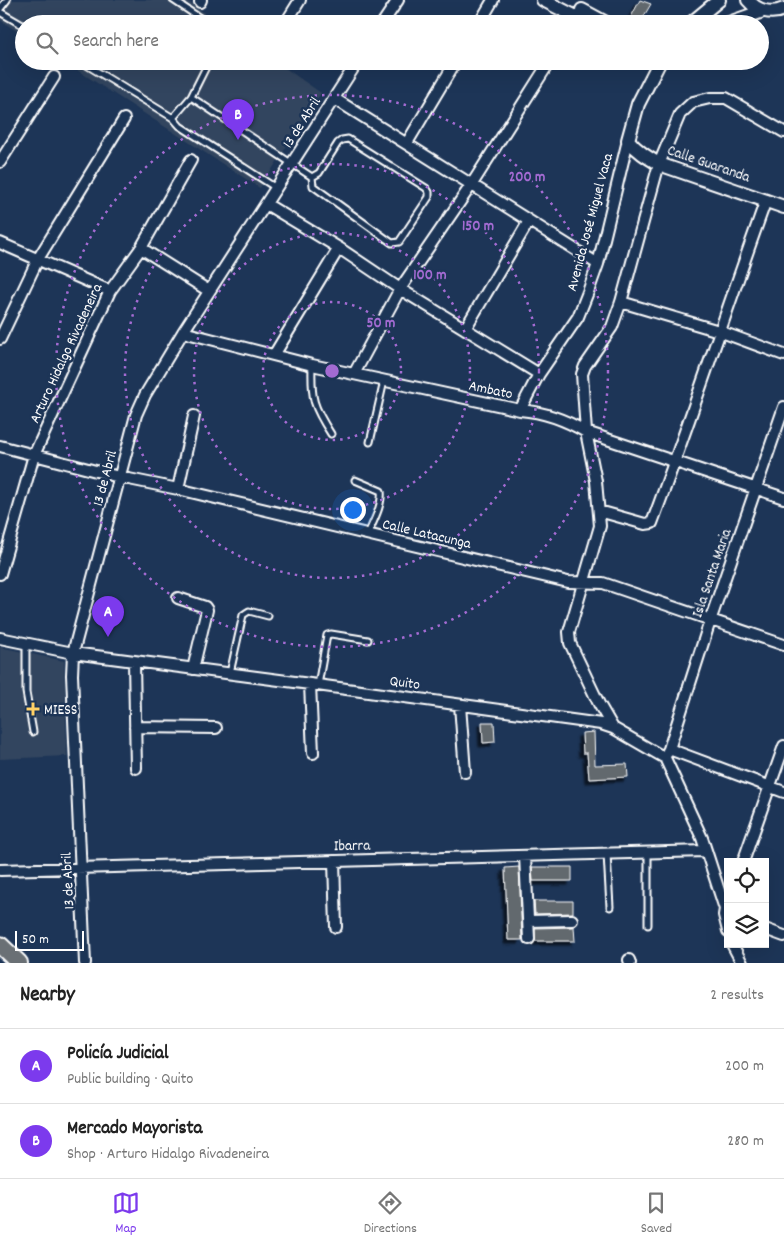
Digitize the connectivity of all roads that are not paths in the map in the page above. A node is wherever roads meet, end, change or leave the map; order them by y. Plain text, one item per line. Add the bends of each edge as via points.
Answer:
1 (6, 0) edge
2 (173, 0) edge
3 (300, 0) edge
4 (398, 0) edge
5 (493, 0) edge
6 (543, 0) edge
7 (562, 0) edge
8 (719, 0) edge
9 (748, 0) edge
10 (0, 11) edge
11 (776, 12) edge
12 (196, 15) edge
13 (291, 15) edge
14 (388, 15) edge
15 (484, 15) edge
16 (569, 15) edge
17 (591, 15) edge
18 (701, 15) edge
19 (764, 15) edge
20 (15, 20) edge
21 (95, 70) edge
22 (204, 70) edge
23 (353, 70) edge
24 (451, 70) edge
25 (544, 70) edge
26 (654, 70) edge
27 (54, 77) dead end
28 (191, 97) junction
29 (335, 99) junction
30 (173, 118) junction
31 (124, 119) dead end
32 (784, 132) edge
33 (628, 140) junction
34 (407, 143) junction
35 (191, 160) dead end
36 (0, 162) edge
37 (293, 163) junction
38 (659, 164) junction
39 (312, 177) junction
40 (472, 184) junction
41 (276, 188) junction
42 (766, 200) junction
43 (266, 204) junction
44 (784, 207) edge
45 (529, 220) junction
46 (0, 243) edge
47 (141, 248) junction
48 (339, 248) junction
49 (38, 259) junction
50 (598, 264) junction
51 (400, 289) junction
52 (110, 291) junction
53 (209, 291) junction
54 (622, 302) junction
55 (465, 329) junction
56 (719, 331) junction
57 (184, 332) junction
58 (0, 339) edge
59 (274, 355) junction
60 (784, 355) edge
61 (312, 365) junction
62 (354, 374) junction
63 (539, 374) junction
64 (384, 381) junction
65 (784, 407) edge
66 (520, 410) junction
67 (194, 416) dead end
68 (586, 432) junction
69 (331, 434) dead end
70 (370, 442) dead end
71 (0, 446) edge
72 (34, 455) junction
73 (675, 461) junction
74 (119, 477) junction
75 (355, 480) dead end
76 (178, 489) junction
77 (755, 489) junction
78 (784, 498) edge
79 (599, 510) junction
80 (368, 535) junction
81 (0, 574) edge
82 (584, 582) junction
83 (178, 598) dead end
84 (268, 616) dead end
85 (710, 621) junction
86 (0, 638) edge
87 (368, 640) dead end
88 (26, 644) junction
89 (784, 645) edge
90 (73, 654) junction
91 (134, 662) junction
92 (193, 669) junction
93 (230, 674) junction
94 (314, 684) junction
95 (460, 705) junction
96 (136, 727) junction
97 (216, 728) dead end
98 (613, 728) junction
99 (33, 732) dead end
100 (784, 746) edge
101 (313, 753) dead end
102 (667, 754) junction
103 (136, 768) dead end
104 (465, 772) dead end
105 (770, 788) junction
106 (784, 792) edge
107 (706, 851) junction
108 (648, 852) junction
109 (607, 854) junction
110 (525, 856) junction
111 (744, 858) edge
112 (334, 860) junction
113 (81, 867) junction
114 (0, 870) edge
115 (724, 905) edge
116 (610, 907) dead end
117 (572, 920) dead end
118 (529, 921) junction
119 (648, 925) dead end
120 (336, 927) dead end
121 (769, 931) edge
122 (784, 936) edge
123 (529, 939) dead end
124 (0, 945) edge
125 (734, 948) edge
126 (19, 963) edge
127 (85, 963) edge
128 (742, 963) edge

1 - 10 lane
2 - 12 lane
3 - 13 street
4 - 14 street
5 - 15 street
6 - 16 street
7 - 17 street
8 - 18 street
9 - 11 street via 756,8
10 - 20 lane
11 - 19 street
21 - 30 lane
22 - 28 lane
23 - 29 street, 13 de Abril
24 - 34 street
25 - 40 street
26 - 33 street, Avenida José Miguel Vaca via 638,104
27 - 36 street
28 - 30 lane
28 - 37 lane
29 - 34 street
29 - 37 street, 13 de Abril
30 - 41 lane via 180,126
31 - 49 street
32 - 38 street via 726,98 693,102 680,114
33 - 38 street, Calle Guaranda via 642,155
33 - 50 street, Avenida José Miguel Vaca
34 - 40 street
35 - 47 street, Arturo Hidalgo Rivadeneira
37 - 39 lane
37 - 41 street, 13 de Abril
38 - 42 street, Calle Guaranda
38 - 54 street
39 - 39 lane via 319,173 338,143 348,139 426,188 429,197 399,242 392,243 313,186
40 - 45 street
40 - 51 street
41 - 43 street, 13 de Abril
42 - 44 street, Calle Guaranda
42 - 56 street
43 - 48 street
43 - 53 street, 13 de Abril
45 - 50 street
45 - 55 street
46 - 49 street
47 - 52 street, Arturo Hidalgo Rivadeneira
47 - 53 street
48 - 51 street
48 - 59 street
49 - 52 street
49 - 58 street
50 - 63 street, Avenida José Miguel Vaca via 578,317
51 - 55 street
51 - 62 street
52 - 72 street, Arturo Hidalgo Rivadeneira
53 - 57 street, 13 de Abril
54 - 56 street
54 - 68 street via 612,327 582,374
55 - 63 street
56 - 60 street
56 - 73 street
57 - 59 street, Ambato
57 - 74 street, 13 de Abril via 136,414
59 - 61 street, Ambato
61 - 62 street, Ambato
61 - 69 lane via 311,392 317,413
62 - 64 street, Ambato
63 - 66 street, Avenida José Miguel Vaca
64 - 66 street, Ambato
64 - 70 lane
65 - 77 street, Isla Santa Maria
66 - 68 street, Ambato via 570,423
67 - 76 street
68 - 73 street, Ambato
68 - 79 street
71 - 72 street, Calle Latacunga
72 - 74 street, Calle Latacunga
72 - 81 street, Arturo Hidalgo Rivadeneira
73 - 77 street, Ambato
73 - 79 street via 652,523 644,524
74 - 76 street, Calle Latacunga
74 - 90 street, 13 de Abril
75 - 80 lane via 381,491 382,495
76 - 80 street, Calle Latacunga
77 - 78 street, Ambato
77 - 85 street, Isla Santa Maria
79 - 82 street via 600,526
80 - 82 street, Calle Latacunga via 568,582
82 - 85 street, Calle Latacunga via 604,584
82 - 98 street via 570,643
83 - 92 street via 207,610
84 - 93 lane via 249,611 243,615
85 - 89 street, Calle Latacunga
85 - 102 street, Isla Santa Maria
86 - 88 street, Quito
87 - 94 lane via 327,635
88 - 90 street, Quito
88 - 99 lane via 26,692
90 - 91 street, Quito
90 - 113 street, 13 de Abril
91 - 92 street, Quito
91 - 96 street
92 - 93 street, Quito
93 - 94 street, Quito
94 - 95 street, Quito
94 - 101 street
95 - 98 street, Quito via 582,720
95 - 104 street
96 - 97 street
96 - 103 street
98 - 102 street, Quito
100 - 105 street
102 - 105 street, Quito
102 - 107 street
105 - 106 street, Quito
105 - 111 street
107 - 108 street, Ibarra
107 - 115 street
108 - 109 street, Ibarra
108 - 119 lane
109 - 110 street, Ibarra
109 - 116 lane
110 - 112 street, Ibarra
110 - 118 street
112 - 113 street, Ibarra
112 - 120 street
113 - 114 street, Ibarra
113 - 127 street, 13 de Abril
117 - 118 street
118 - 123 street
121 - 122 street
124 - 126 main road
125 - 128 street

